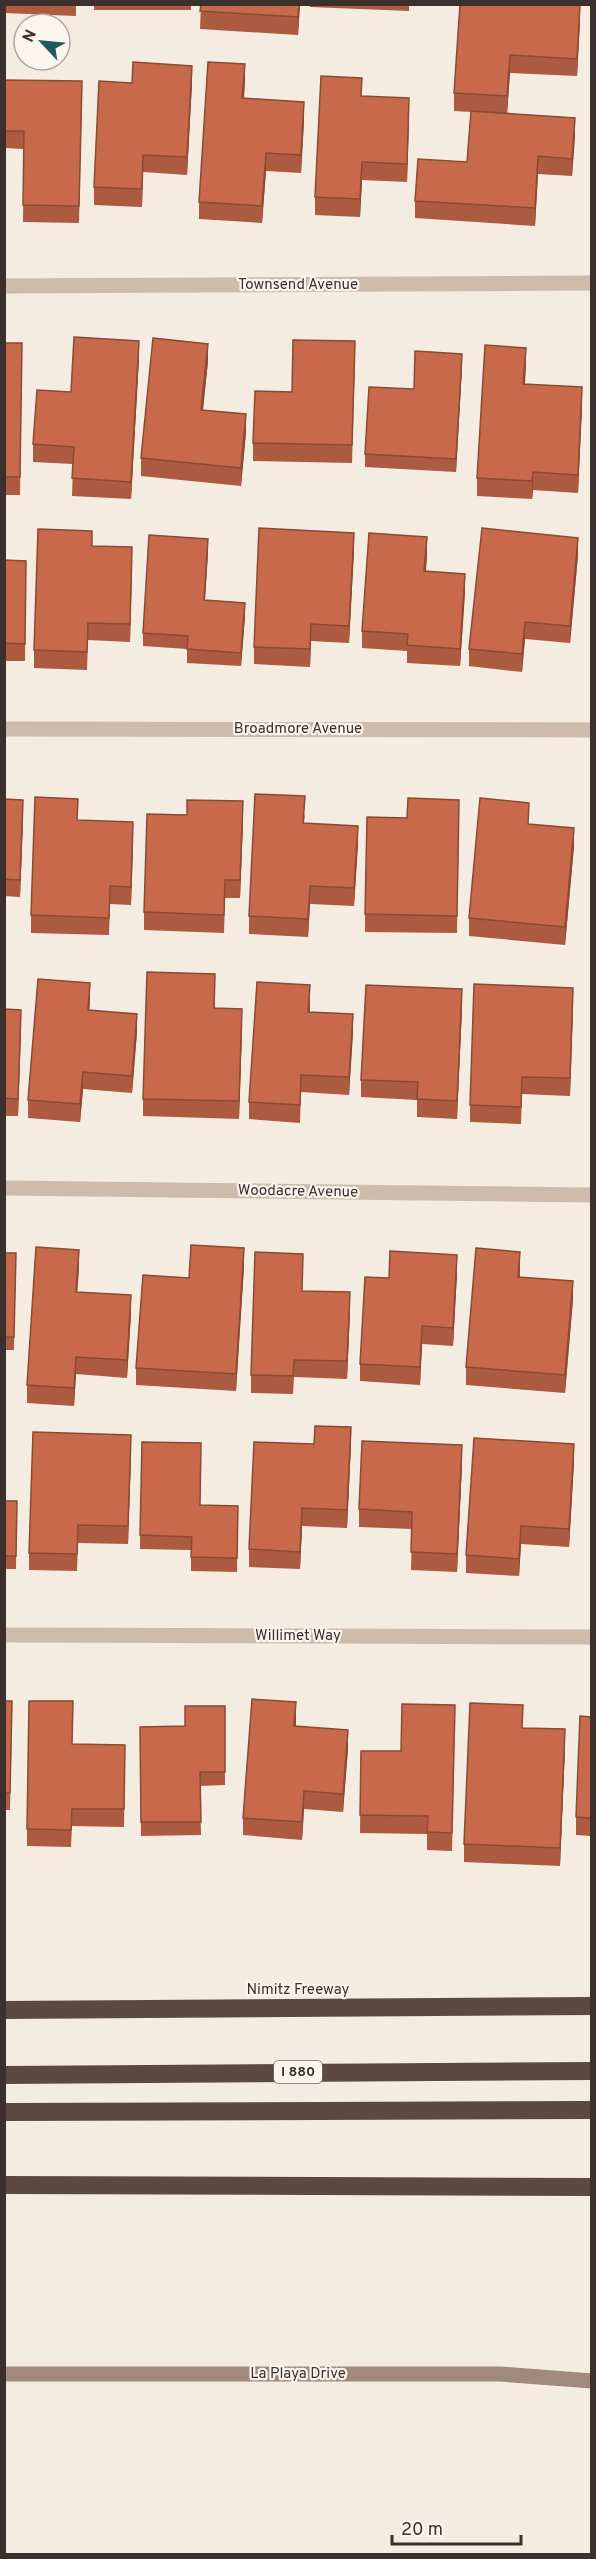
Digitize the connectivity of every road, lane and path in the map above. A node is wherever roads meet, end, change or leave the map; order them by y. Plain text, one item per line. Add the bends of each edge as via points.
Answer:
1 (591, 284) edge
2 (4, 286) edge
3 (4, 729) edge
4 (591, 730) edge
5 (4, 1188) edge
6 (591, 1195) edge
7 (4, 1635) edge
8 (591, 1637) edge
9 (591, 2006) edge
10 (4, 2010) edge
11 (591, 2071) edge
12 (4, 2075) edge
13 (591, 2110) edge
14 (4, 2112) edge
15 (4, 2185) edge
16 (591, 2187) edge
17 (4, 2374) edge
18 (591, 2381) edge

1 - 2 street, Townsend Avenue
3 - 4 street, Broadmore Avenue
5 - 6 street, Woodacre Avenue
7 - 8 street, Willimet Way
9 - 10 highway, Nimitz Freeway
11 - 12 highway, I 880
13 - 14 highway
15 - 16 highway
17 - 18 main road, La Playa Drive via 500,2374

